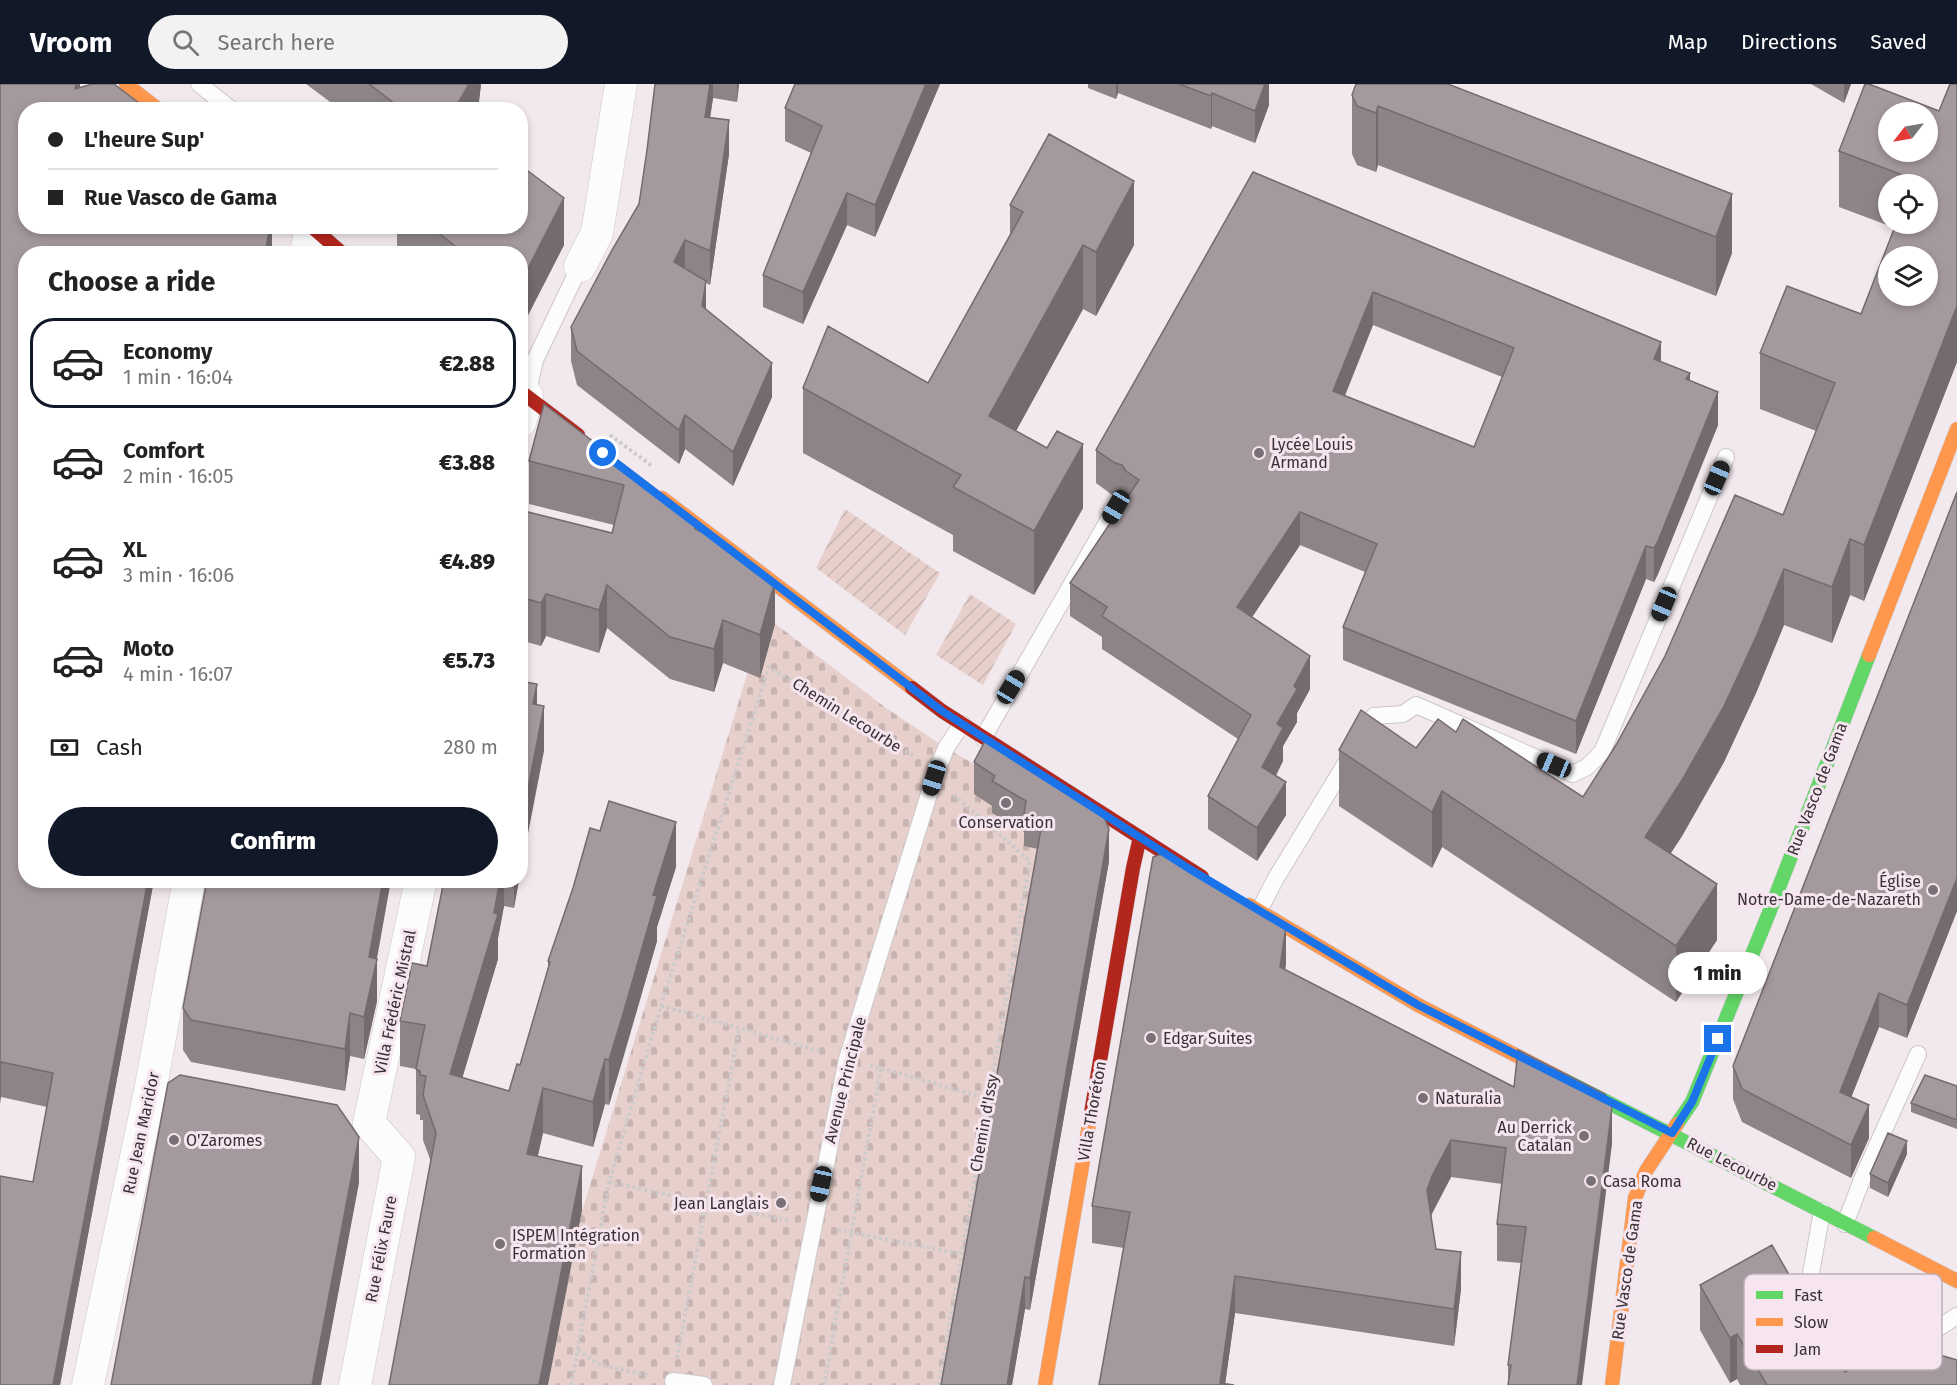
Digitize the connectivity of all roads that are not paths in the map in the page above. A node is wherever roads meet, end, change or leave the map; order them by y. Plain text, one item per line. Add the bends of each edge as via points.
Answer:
1 (127, 84) edge
2 (199, 84) edge
3 (621, 84) edge
4 (149, 102) edge
5 (222, 102) edge
6 (320, 234) edge
7 (334, 246) edge
8 (580, 266) joint
9 (528, 385) edge
10 (528, 406) edge
11 (1957, 429) edge
12 (593, 446) edge
13 (1726, 457) dead end
14 (650, 489) edge
15 (1116, 507) dead end
16 (962, 724) junction
17 (983, 738) junction
18 (1140, 837) junction
19 (1212, 883) edge
20 (188, 888) edge
21 (419, 888) edge
22 (1240, 900) edge
23 (1259, 911) junction
24 (1918, 1054) dead end
25 (357, 1121) joint
26 (1672, 1133) junction
27 (1822, 1211) junction
28 (1845, 1224) junction
29 (1811, 1274) edge
30 (1957, 1281) edge
31 (1957, 1316) edge
32 (1942, 1326) edge
33 (673, 1381) road end
34 (88, 1385) edge
35 (355, 1385) edge
36 (704, 1385) edge
37 (782, 1385) edge
38 (1045, 1385) edge
39 (1612, 1385) edge

1 - 4 main road
2 - 5 lane
3 - 8 street via 597,233
6 - 7 main road
8 - 9 lane via 535,360
10 - 12 main road
11 - 26 main road, Rue Vasco de Gama via 1701,1081
13 - 23 lane via 1602,752 1587,767 1573,774 1416,705 1403,714 1374,716
14 - 16 main road
15 - 17 lane
16 - 17 main road
16 - 37 lane, Avenue Principale via 946,748 934,778 847,1059
17 - 18 main road
18 - 19 main road
18 - 38 main road, Villa Thoréton
20 - 34 street, Rue Jean Maridor via 163,1089
21 - 25 street, Villa Frédéric Mistral
22 - 23 main road, Rue Lecourbe
23 - 26 main road, Rue Lecourbe via 1418,1005
24 - 28 lane
25 - 35 street, Rue Félix Faure via 399,1157
26 - 27 main road, Rue Lecourbe
26 - 39 main road, Rue Vasco de Gama via 1646,1171 1635,1198
27 - 28 main road, Rue Lecourbe
27 - 29 lane
28 - 30 main road, Rue Lecourbe
31 - 32 lane
33 - 36 lane

